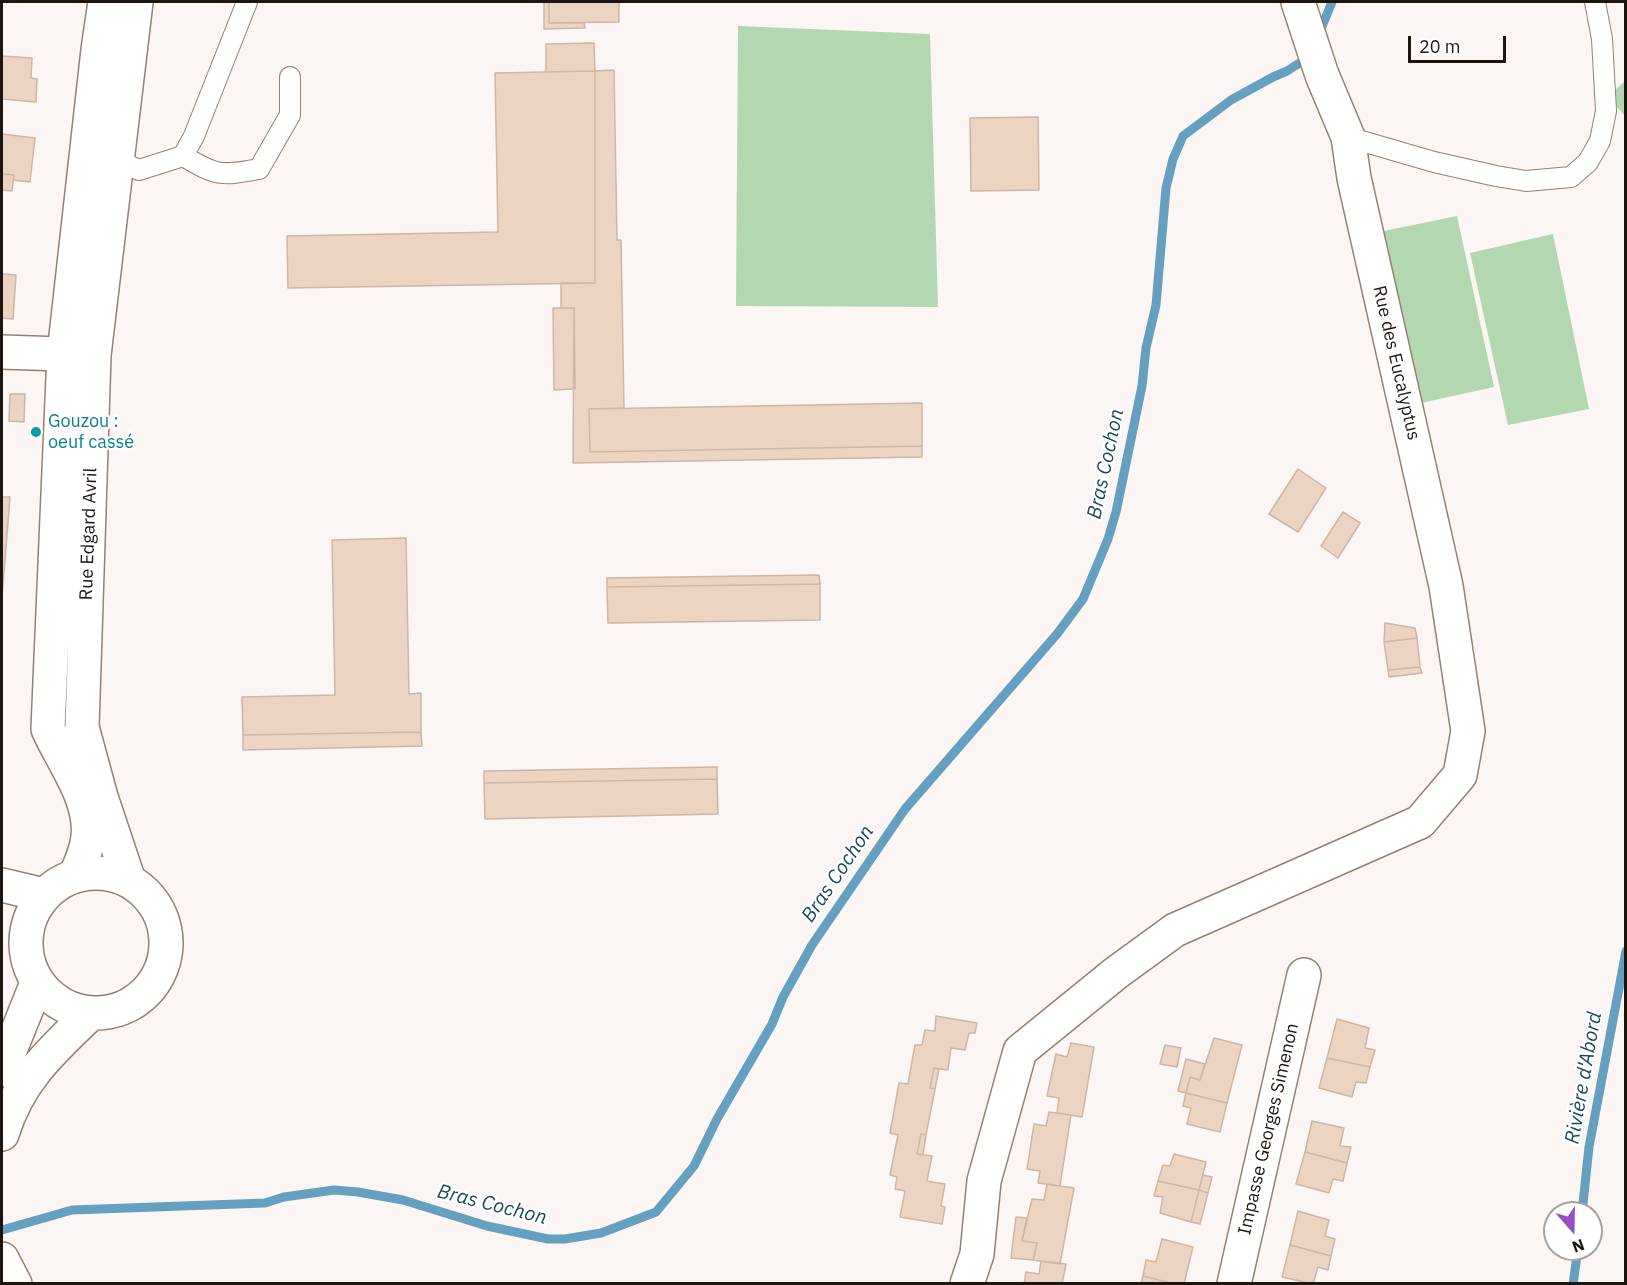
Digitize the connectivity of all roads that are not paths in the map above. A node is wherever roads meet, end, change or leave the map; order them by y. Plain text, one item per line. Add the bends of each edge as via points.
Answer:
1 (105, 2) edge
2 (136, 2) edge
3 (247, 2) edge
4 (1595, 2) edge
5 (1302, 16) edge
6 (290, 77) dead end
7 (1348, 137) junction
8 (183, 156) junction
9 (117, 160) junction
10 (2, 352) edge
11 (79, 355) junction
12 (75, 876) junction
13 (129, 881) junction
14 (2, 885) edge
15 (44, 895) junction
16 (2, 920) edge
17 (25, 943) junction
18 (1304, 975) dead end
19 (37, 983) junction
20 (90, 1014) junction
21 (2, 1070) edge
22 (2, 1134) edge
23 (967, 1284) edge
24 (1234, 1284) edge

1 - 11 street, Rue Edgard Avril via 98,50
2 - 9 street, Rue Edgard Avril
3 - 8 lane
4 - 7 lane via 1602,39 1605,111 1600,141 1588,162 1571,177 1526,181 1496,176
5 - 7 street, Rue des Eucalyptus
6 - 8 lane via 290,115 259,169 227,175 207,170
7 - 23 street, Rue des Eucalyptus via 1446,586 1468,731 1460,775 1420,822 1175,930 1020,1051 984,1180 977,1254
8 - 9 lane via 139,170
9 - 11 street, Rue Edgard Avril
10 - 11 street
11 - 12 street, Rue Edgard Avril via 48,729 86,810 85,853
11 - 13 street, Rue Edgard Avril via 82,727
12 - 13 street via 94,873
12 - 15 street
13 - 20 street via 148,896 161,916 166,939 164,963 153,984 136,1002 114,1012
14 - 15 street
15 - 17 street via 30,917
16 - 17 street
17 - 19 street via 28,964
18 - 24 street, Impasse Georges Simenon
19 - 20 street via 51,999
19 - 21 street
20 - 22 street via 45,1056 24,1085

